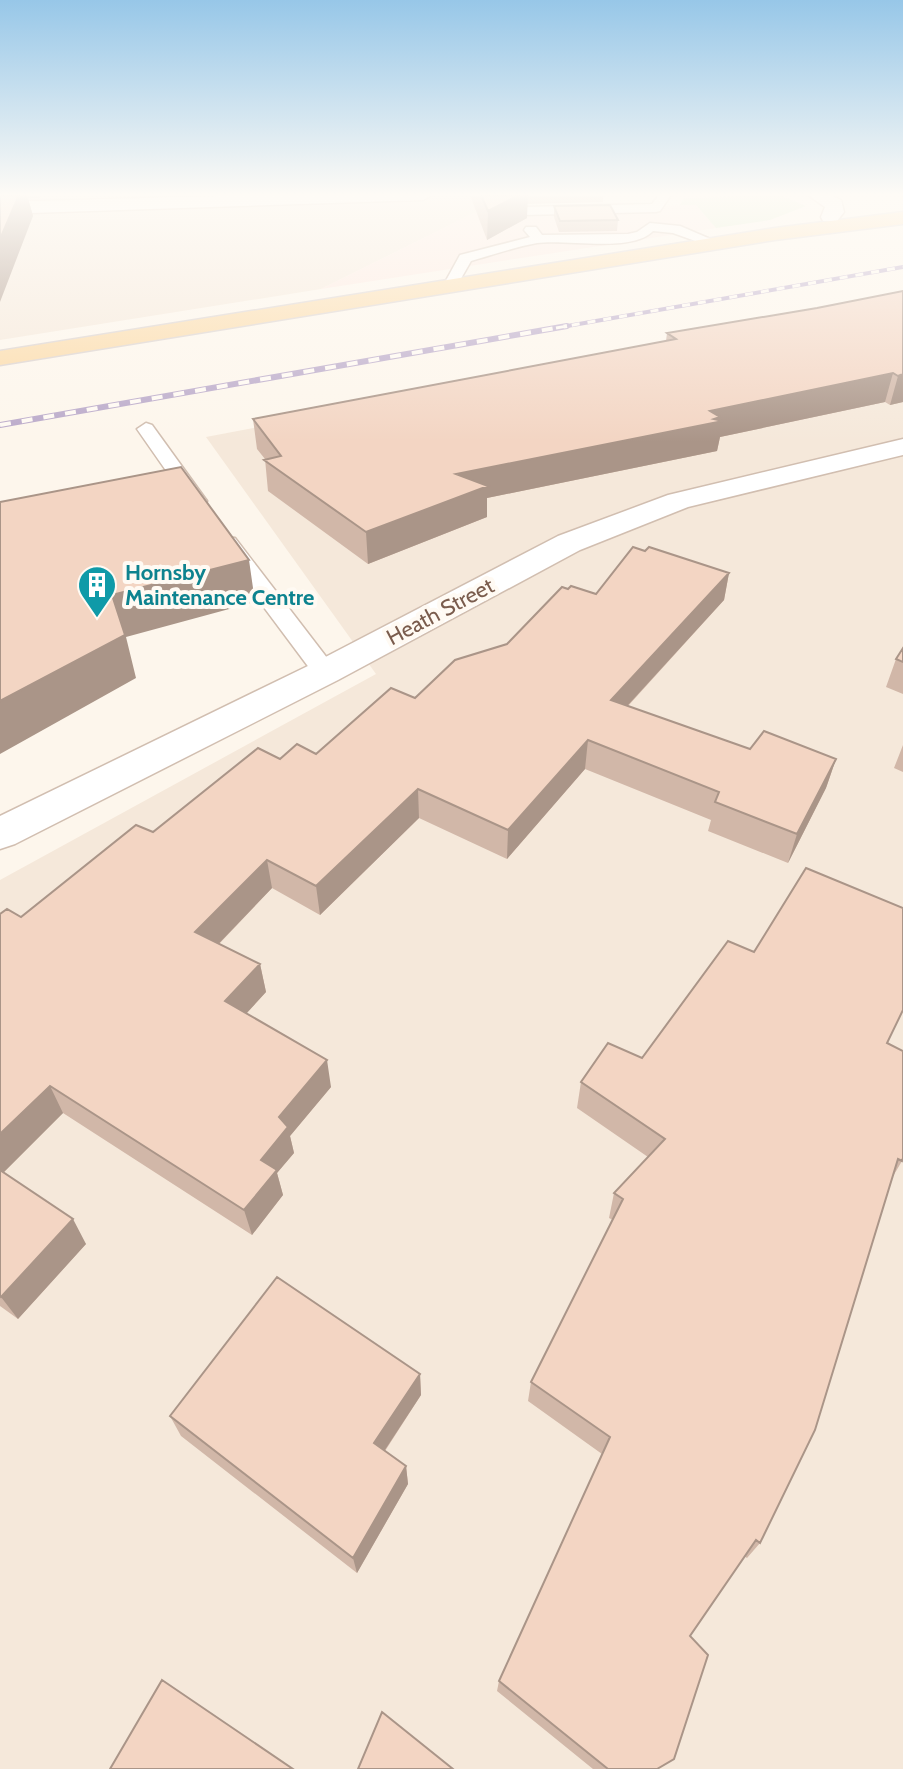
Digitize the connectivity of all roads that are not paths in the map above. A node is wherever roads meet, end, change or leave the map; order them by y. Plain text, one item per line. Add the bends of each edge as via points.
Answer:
1 (455, 278) edge
2 (503, 278) edge
3 (450, 286) junction
4 (0, 358) edge
5 (146, 429) dead end
6 (903, 447) edge
7 (325, 672) junction
8 (0, 834) edge

1 - 3 lane
2 - 3 main road
3 - 4 main road
5 - 7 lane
6 - 7 street, Heath Street via 665,506 569,543
7 - 8 street, Heath Street

